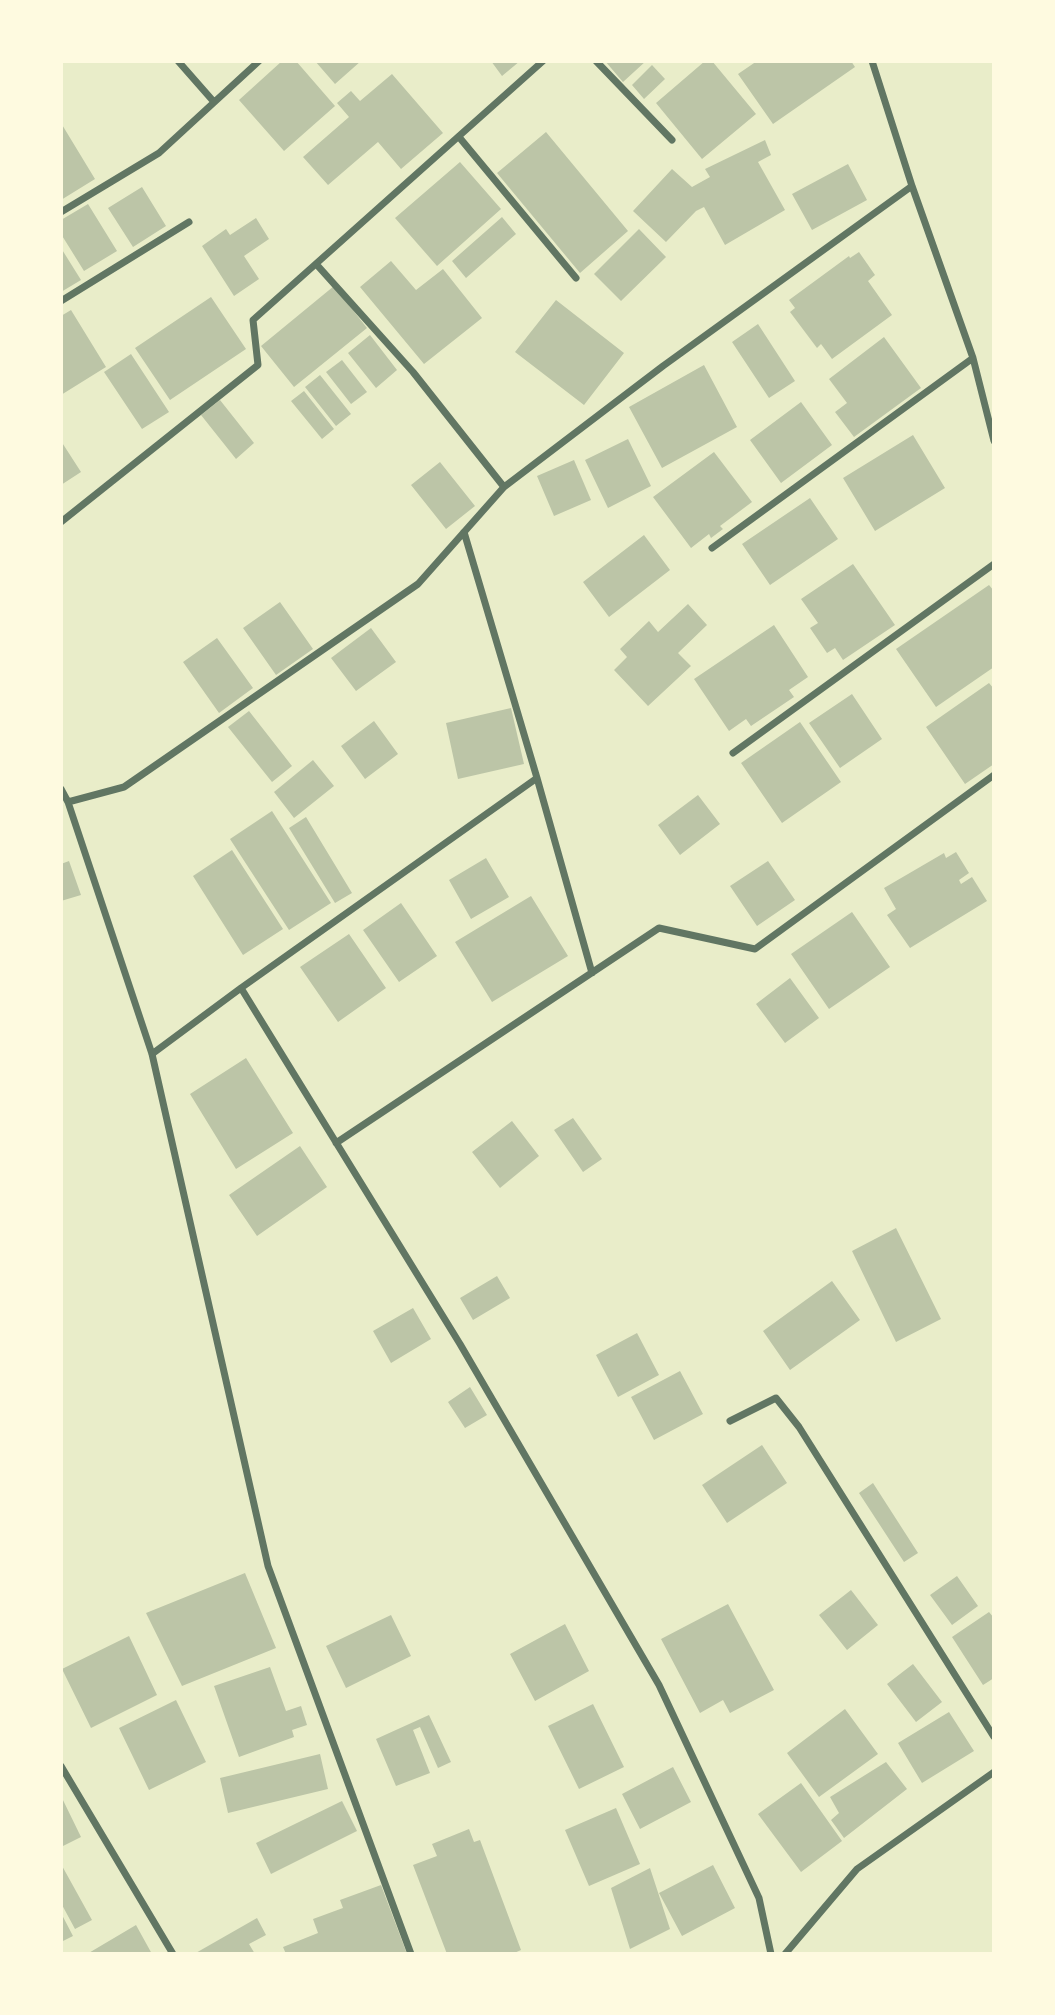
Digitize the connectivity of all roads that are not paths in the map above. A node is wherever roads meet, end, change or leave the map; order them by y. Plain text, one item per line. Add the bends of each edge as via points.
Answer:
1 (178, 61) edge
2 (259, 61) edge
3 (543, 61) edge
4 (596, 61) edge
5 (872, 61) edge
6 (214, 102) junction
7 (459, 137) junction
8 (672, 140) dead end
9 (912, 186) junction
10 (61, 212) edge
11 (189, 222) dead end
12 (317, 265) junction
13 (576, 278) dead end
14 (61, 301) edge
15 (974, 358) junction
16 (994, 441) edge
17 (504, 487) junction
18 (61, 522) edge
19 (464, 532) junction
20 (712, 548) dead end
21 (994, 564) edge
22 (733, 753) dead end
23 (994, 775) edge
24 (537, 778) junction
25 (61, 789) edge
26 (68, 802) junction
27 (592, 973) junction
28 (241, 988) junction
29 (152, 1054) junction
30 (336, 1143) junction
31 (730, 1421) dead end
32 (994, 1737) edge
33 (61, 1766) edge
34 (994, 1772) edge
35 (173, 1954) edge
36 (411, 1954) edge
37 (771, 1954) edge
38 (785, 1954) edge

1 - 6 street
2 - 6 street
3 - 7 street
4 - 8 street
5 - 9 street
6 - 10 street via 159,153
7 - 12 street
7 - 13 street
9 - 15 street
9 - 17 street
11 - 14 street
12 - 17 street via 413,372
12 - 18 street via 253,320 258,365
15 - 16 street
15 - 20 street
17 - 19 street
19 - 24 street
19 - 26 street via 418,584 124,787
21 - 22 street
23 - 27 street via 755,949 659,928
24 - 27 street
24 - 28 street
25 - 26 street
26 - 29 street
27 - 30 street
28 - 29 street
28 - 30 street
29 - 36 street via 268,1566
30 - 37 street via 460,1344 659,1685 759,1898
31 - 32 street via 776,1398 799,1427
33 - 35 street
34 - 38 street via 857,1869

